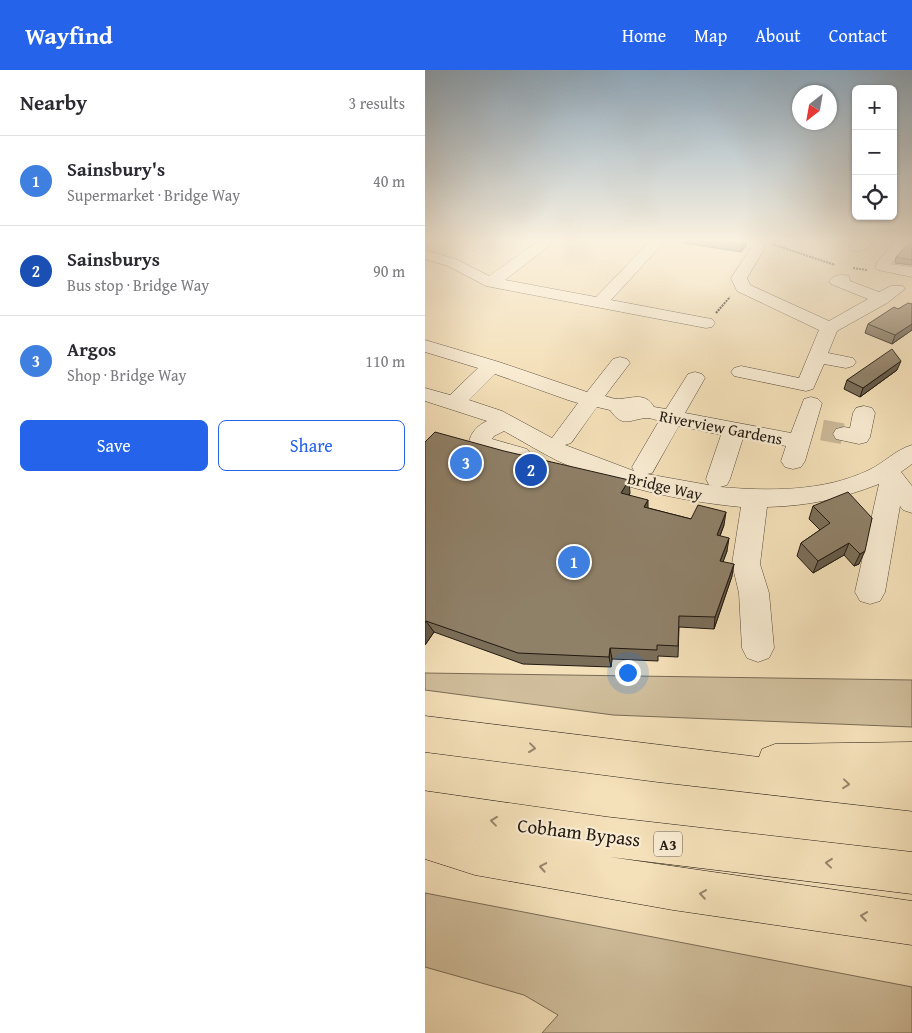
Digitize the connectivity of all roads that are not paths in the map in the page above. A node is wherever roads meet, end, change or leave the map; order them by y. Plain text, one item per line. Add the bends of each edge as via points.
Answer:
1 (502, 284) edge
2 (618, 284) edge
3 (741, 284) edge
4 (848, 284) edge
5 (887, 295) junction
6 (599, 303) junction
7 (906, 305) edge
8 (706, 323) road end
9 (829, 328) junction
10 (425, 346) edge
11 (621, 362) dead end
12 (846, 362) dead end
13 (814, 364) junction
14 (492, 366) junction
15 (741, 372) dead end
16 (695, 378) dead end
17 (425, 394) edge
18 (591, 400) junction
19 (454, 403) junction
20 (864, 413) dead end
21 (672, 418) junction
22 (506, 423) junction
23 (734, 431) junction
24 (805, 431) tunnel mouth
25 (844, 434) tunnel mouth
26 (563, 438) dead end
27 (912, 453) edge
28 (575, 459) junction
29 (644, 467) dead end
30 (889, 474) junction
31 (718, 479) dead end
32 (755, 499) junction
33 (912, 504) edge
34 (870, 592) dead end
35 (758, 648) dead end
36 (425, 734) edge
37 (912, 760) edge
38 (658, 764) junction
39 (912, 792) edge
40 (425, 810) edge
41 (425, 839) edge
42 (912, 872) edge
43 (912, 923) edge

1 - 6 street
2 - 6 street
3 - 9 street via 743,288
4 - 5 street
5 - 7 street
5 - 9 street
6 - 8 street via 677,324
9 - 13 street
10 - 14 street, Riverview Gardens
11 - 18 street
12 - 13 street
13 - 15 street via 806,385
14 - 18 street, Riverview Gardens
14 - 19 street
16 - 21 street
17 - 19 street, Bridge Way
18 - 21 street, Riverview Gardens via 621,406 623,413 630,416 643,411
18 - 26 street
19 - 22 street, Bridge Way
20 - 25 street via 859,437
21 - 23 street, Riverview Gardens
21 - 29 street
22 - 28 street, Bridge Way
22 - 28 street via 485,431 480,442 537,459
23 - 24 street, Riverview Gardens
23 - 31 street
27 - 30 street, Bridge Way
28 - 32 street, Bridge Way via 662,487 717,497
30 - 32 street, Bridge Way via 831,490 785,498
30 - 33 street
30 - 34 street
32 - 35 street via 746,564 754,593
36 -> 38 highway
37 - 38 highway
38 -> 39 highway
42 -> 40 highway, Cobham Bypass / A3 via 716,850
43 -> 41 highway via 673,889 475,855

